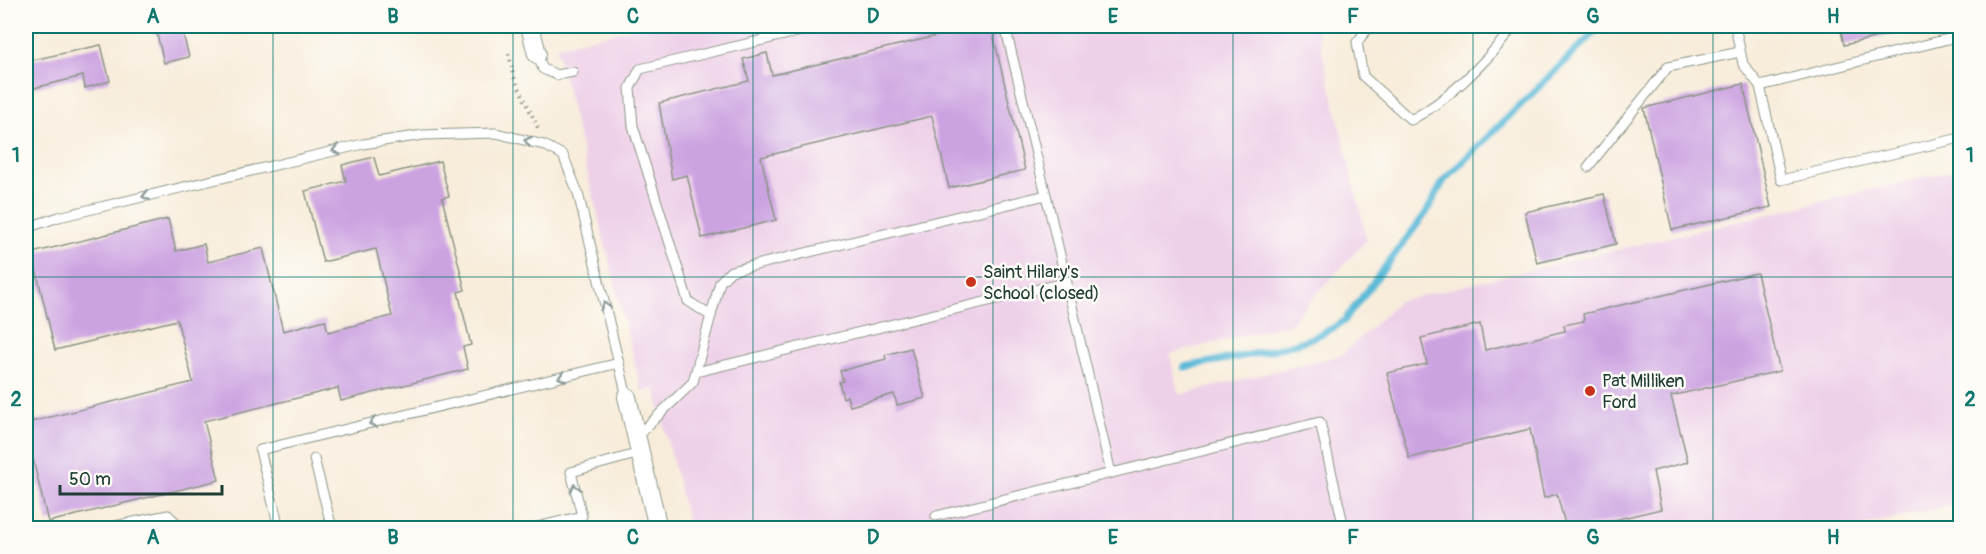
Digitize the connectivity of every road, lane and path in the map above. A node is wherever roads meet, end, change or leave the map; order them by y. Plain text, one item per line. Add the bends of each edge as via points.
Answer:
1 (530, 26) edge
2 (822, 26) edge
3 (1005, 26) edge
4 (1370, 26) edge
5 (1514, 26) edge
6 (1735, 26) edge
7 (1960, 36) edge
8 (1740, 51) junction
9 (509, 54) dead end
10 (537, 54) joint
11 (573, 72) dead end
12 (1760, 86) junction
13 (1960, 138) edge
14 (544, 145) junction
15 (1588, 167) dead end
16 (1046, 195) junction
17 (26, 228) edge
18 (1066, 282) junction
19 (711, 316) junction
20 (619, 363) junction
21 (696, 372) junction
22 (627, 398) joint
23 (639, 445) junction
24 (314, 459) dead end
25 (1111, 473) junction
26 (936, 516) dead end
27 (105, 528) edge
28 (182, 528) edge
29 (279, 528) edge
30 (332, 528) edge
31 (533, 528) edge
32 (658, 528) edge
33 (1344, 528) edge

1 - 10 street
2 - 19 lane via 640,69 630,88 633,126 688,301
3 - 16 lane
4 - 5 lane via 1357,42 1363,76 1410,120 1442,100 1494,52
6 - 8 lane
7 - 12 lane
8 - 12 lane via 1743,64
8 - 15 lane via 1668,67
9 - 14 path via 513,75
10 - 11 lane via 543,69 557,75
12 - 13 lane via 1781,180
14 -> 17 lane via 496,133 423,135 363,144
20 -> 14 lane via 578,194 563,155
16 - 18 lane
16 - 19 lane via 731,271 720,282
18 - 21 lane
18 - 25 lane
19 - 21 lane
20 - 22 lane
20 -> 29 lane via 260,450
21 - 23 lane via 693,382
22 - 23 street
31 -> 23 lane via 582,516 571,472
23 - 32 street
24 - 30 lane
25 - 26 lane
25 - 33 lane via 1320,422
27 - 28 lane via 168,515

